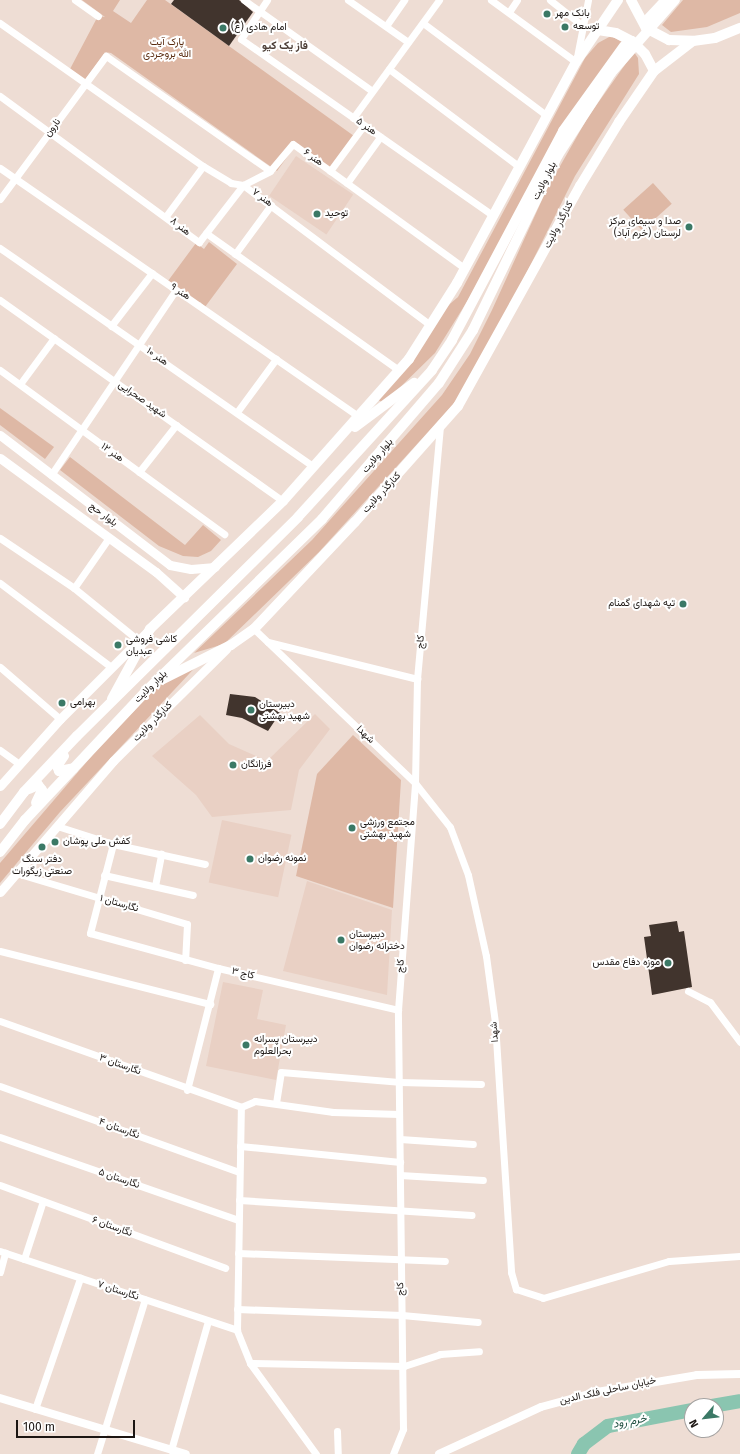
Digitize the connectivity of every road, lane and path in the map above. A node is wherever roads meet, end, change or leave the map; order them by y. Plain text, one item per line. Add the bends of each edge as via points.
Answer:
1 (75, 0) edge
2 (244, 0) edge
3 (267, 0) edge
4 (348, 0) edge
5 (404, 0) edge
6 (439, 0) edge
7 (491, 0) edge
8 (517, 0) edge
9 (550, 0) edge
10 (588, 0) edge
11 (618, 0) edge
12 (666, 0) edge
13 (675, 0) edge
14 (632, 4) edge
15 (260, 10) junction
16 (509, 12) junction
17 (98, 16) dead end
18 (0, 23) edge
19 (422, 23) junction
20 (386, 26) junction
21 (583, 26) junction
22 (740, 28) edge
23 (598, 30) junction
24 (408, 42) junction
25 (693, 42) junction
26 (576, 62) junction
27 (389, 69) junction
28 (654, 70) junction
29 (87, 84) junction
30 (372, 91) junction
31 (0, 96) edge
32 (546, 114) junction
33 (353, 118) junction
34 (364, 125) junction
35 (49, 132) junction
36 (380, 137) junction
37 (203, 166) junction
38 (518, 166) junction
39 (0, 168) edge
40 (270, 171) junction
41 (330, 171) junction
42 (15, 178) junction
43 (346, 183) junction
44 (243, 185) junction
45 (0, 198) edge
46 (271, 205) junction
47 (492, 215) junction
48 (166, 216) junction
49 (206, 233) junction
50 (0, 248) edge
51 (235, 254) junction
52 (464, 268) junction
53 (152, 273) junction
54 (176, 290) junction
55 (0, 300) edge
56 (430, 324) junction
57 (111, 326) junction
58 (54, 338) junction
59 (139, 345) junction
60 (276, 359) junction
61 (0, 370) edge
62 (399, 370) junction
63 (432, 370) junction
64 (115, 382) junction
65 (20, 384) junction
66 (236, 412) junction
67 (359, 417) junction
68 (176, 425) junction
69 (440, 428) junction
70 (347, 430) junction
71 (81, 431) junction
72 (0, 435) edge
73 (0, 458) edge
74 (313, 466) junction
75 (139, 472) junction
76 (51, 475) junction
77 (283, 501) junction
78 (224, 534) dead end
79 (0, 538) edge
80 (108, 539) junction
81 (165, 561) junction
82 (216, 567) junction
83 (156, 572) junction
84 (0, 583) edge
85 (74, 588) junction
86 (184, 597) junction
87 (150, 629) junction
88 (254, 629) junction
89 (138, 640) junction
90 (267, 642) junction
91 (231, 645) junction
92 (0, 667) edge
93 (111, 667) junction
94 (417, 679) junction
95 (156, 682) junction
96 (108, 706) junction
97 (60, 718) junction
98 (77, 736) junction
99 (0, 750) edge
100 (19, 764) junction
101 (76, 767) junction
102 (415, 783) junction
103 (0, 786) edge
104 (24, 792) junction
105 (25, 820) junction
106 (0, 824) edge
107 (57, 826) junction
108 (113, 844) junction
109 (0, 852) edge
110 (161, 854) junction
111 (205, 864) dead end
112 (16, 873) junction
113 (104, 875) junction
114 (155, 886) junction
115 (0, 892) edge
116 (193, 895) dead end
117 (98, 898) junction
118 (0, 951) edge
119 (185, 960) junction
120 (218, 968) junction
121 (688, 991) dead end
122 (210, 1004) junction
123 (398, 1010) junction
124 (0, 1021) edge
125 (740, 1042) edge
126 (399, 1082) junction
127 (481, 1084) dead end
128 (0, 1086) edge
129 (187, 1090) junction
130 (276, 1103) junction
131 (241, 1107) junction
132 (399, 1114) junction
133 (0, 1138) edge
134 (400, 1139) junction
135 (473, 1144) dead end
136 (240, 1146) junction
137 (400, 1162) junction
138 (239, 1172) junction
139 (400, 1175) junction
140 (483, 1180) dead end
141 (0, 1185) edge
142 (238, 1200) junction
143 (43, 1201) junction
144 (400, 1209) junction
145 (472, 1215) dead end
146 (238, 1220) junction
147 (3, 1252) edge
148 (238, 1253) junction
149 (740, 1256) edge
150 (24, 1259) junction
151 (401, 1260) junction
152 (445, 1261) dead end
153 (225, 1268) dead end
154 (0, 1272) edge
155 (80, 1278) junction
156 (144, 1299) junction
157 (237, 1309) junction
158 (402, 1315) junction
159 (208, 1320) junction
160 (478, 1322) dead end
161 (237, 1330) junction
162 (478, 1351) dead end
163 (250, 1363) junction
164 (404, 1366) junction
165 (740, 1374) edge
166 (0, 1398) edge
167 (35, 1409) junction
168 (103, 1431) junction
169 (337, 1431) dead end
170 (171, 1450) junction
171 (97, 1454) edge
172 (182, 1454) edge
173 (316, 1454) edge
174 (338, 1454) edge
175 (392, 1454) edge
176 (439, 1454) edge

1 - 17 street
2 - 15 street
3 - 15 street
4 - 20 street
5 - 20 street
6 - 19 street
7 - 16 street
8 - 16 street
9 - 21 street
10 - 21 street
11 - 23 main road
12 - 63 main road, بلوار ولایت via 608,65 563,131 455,333
13 - 95 main road, بلوار ولایت via 611,73 558,155 474,330 439,383 322,519
14 - 25 main road via 646,28 669,40
15 - 30 street
15 - 33 street, هنر ۵ via 241,39
16 - 26 street
18 - 29 street, هنر ۷
19 - 24 street
19 - 32 street
20 - 24 street
21 - 26 street
22 - 25 main road via 715,38
23 - 26 main road
23 - 28 main road via 616,33 632,41 645,54
24 - 27 street
25 - 28 main road, کنارگذر ولایت
26 - 32 main road
27 - 30 street
27 - 38 street
28 - 69 main road, کنارگذر ولایت via 580,186 478,373 458,406
29 - 35 street, نارون
29 - 37 street, هنر ۷
29 - 40 street, نارون via 106,56
30 - 33 street
31 - 35 street, هنر ۸
32 - 38 main road
33 - 34 street, هنر ۵
34 - 36 street, هنر ۵
34 - 41 street
35 - 42 street, نارون
35 - 48 street, هنر ۸
36 - 43 street
36 - 47 street, هنر ۵
37 - 44 street, هنر ۷ via 231,183
37 - 48 street
38 - 47 main road
39 - 42 street, هنر ۹
40 - 41 street, هنر ۶ via 293,144
40 - 44 street
41 - 43 street, هنر ۶
42 - 45 street, نارون
42 - 53 street, هنر ۹
43 - 52 street, هنر ۶
44 - 46 street, هنر ۷
44 - 49 street
46 - 51 street
46 - 56 street, هنر ۷
47 - 52 main road
48 - 49 street, هنر ۸ via 199,242
49 - 51 street, هنر ۸
50 - 57 street, هنر ۱۰
51 - 62 street, هنر ۸
52 - 56 main road
53 - 54 street, هنر ۹
53 - 57 street
54 - 59 street
54 - 60 street, هنر ۹
55 - 58 street, شهید صحرایی
56 - 62 main road
57 - 59 street, هنر ۱۰
58 - 64 street, شهید صحرایی
58 - 65 street
59 - 64 street
59 - 66 street, هنر ۱۰
60 - 66 street
60 - 67 street, هنر ۹
61 - 65 street, هنر ۱۲
62 - 67 main road
63 - 70 main road via 360,424
63 - 96 main road, بلوار ولایت via 245,572
64 - 68 street, شهید صحرایی
64 - 71 street
65 - 71 street, هنر ۱۲
66 - 74 street, هنر ۱۰
67 - 70 main road
68 - 75 street
68 - 77 street, شهید صحرایی
69 - 88 main road, کنارگذر ولایت
69 - 94 street, کاج
70 - 74 main road
71 - 75 street, هنر ۱۲
71 - 76 street
72 - 76 main road, بلوار حج
73 - 80 main road, بلوار حج
74 - 77 main road
75 - 78 street, هنر ۱۲
76 - 81 main road, بلوار حج
77 - 82 main road
79 - 85 street
80 - 83 main road, بلوار حج
80 - 85 street
81 - 82 main road, بلوار حج via 191,569
81 - 83 main road via 165,570
82 - 86 main road
83 - 86 main road, بلوار حج
84 - 93 street
85 - 89 street
86 - 87 main road
87 - 89 main road
87 - 96 main road
88 - 90 street, شهدا
88 - 91 main road, کنارگذر ولایت
89 - 93 main road
90 - 94 street
90 - 102 street, شهدا
91 - 95 main road
91 - 107 main road, کنارگذر ولایت via 113,761
92 - 97 street
93 - 97 main road
94 - 102 street, کاج
95 - 101 main road, بلوار ولایت
96 - 98 main road, بلوار ولایت
97 - 100 main road
98 - 101 main road via 57,766 63,773
98 - 104 main road, بلوار ولایت
99 - 100 street
100 - 103 main road
101 - 105 main road, بلوار ولایت
102 - 123 street, کاج
102 - 149 street, شهدا via 450,827 468,875 486,956 495,1023 511,1272 516,1289 542,1298 669,1261
104 - 105 main road via 38,785 42,793
104 - 106 main road, بلوار ولایت
105 - 109 main road, بلوار ولایت
107 - 108 street
107 - 112 main road, کنارگذر ولایت
108 - 110 street
108 - 113 street
110 - 111 street
110 - 114 street
112 - 115 main road, کنارگذر ولایت
112 - 117 street, نگارستان ۱
113 - 114 street
113 - 117 street
114 - 116 street
117 - 119 street, نگارستان ۱ via 187,924
117 - 119 street, کاج ۳ via 90,933
118 - 122 street
119 - 120 street, کاج ۳
120 - 122 street
120 - 123 street, کاج ۳
121 - 125 street via 710,1002
122 - 129 street
123 - 126 street, کاج
124 - 129 street, نگارستان ۳
126 - 127 street
126 - 130 street via 282,1072
126 - 132 street, کاج
128 - 138 street, نگارستان ۴
129 - 131 street, نگارستان ۳
130 - 131 street via 255,1101
130 - 132 street via 333,1112
131 - 136 street
132 - 134 street, کاج
133 - 146 street, نگارستان ۵
134 - 135 street
134 - 137 street, کاج
136 - 137 street
136 - 138 street
137 - 139 street, کاج
138 - 142 street
139 - 140 street
139 - 144 street, کاج
141 - 143 street, نگارستان ۶
142 - 144 street
142 - 146 street
143 - 150 street
143 - 153 street, نگارستان ۶
144 - 145 street
144 - 151 street, کاج
146 - 148 street
147 - 150 street, نگارستان ۷
147 - 154 street
148 - 151 street
148 - 157 street
150 - 155 street, نگارستان ۷
151 - 152 street
151 - 158 street, کاج
155 - 156 street, نگارستان ۷
155 - 167 street
156 - 159 street, نگارستان ۷
156 - 168 street
157 - 158 street
157 - 161 street
158 - 160 street
158 - 164 street, کاج
159 - 161 street, نگارستان ۷
159 - 170 street
161 - 163 street
162 - 164 street via 440,1354
163 - 164 street
163 - 173 street
164 - 175 street, کاج via 404,1429
165 - 176 street, خیابان ساحلی فلک الدین via 677,1378 597,1392 541,1407
166 - 167 street
167 - 168 street
168 - 170 street
168 - 171 street
169 - 174 street
170 - 172 street

